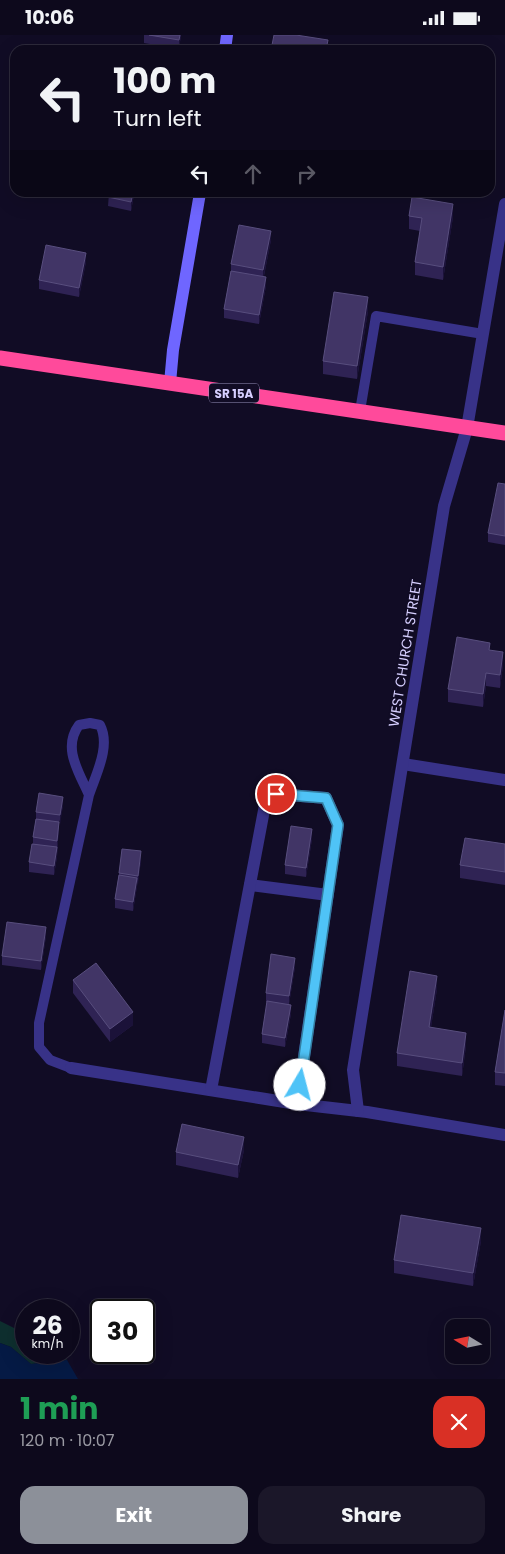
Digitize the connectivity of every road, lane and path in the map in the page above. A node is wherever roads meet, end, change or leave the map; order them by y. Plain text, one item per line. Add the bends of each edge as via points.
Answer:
1 (199, 197) edge
2 (505, 204) edge
3 (483, 334) junction
4 (0, 358) edge
5 (170, 383) junction
6 (360, 411) junction
7 (467, 428) junction
8 (505, 433) edge
9 (403, 763) junction
10 (505, 780) edge
11 (89, 795) junction
12 (250, 885) junction
13 (328, 895) junction
14 (71, 1067) joint
15 (211, 1090) junction
16 (297, 1104) junction
17 (362, 1111) junction
18 (505, 1135) edge

1 - 5 street
2 - 3 street, WEST CHURCH STREET
3 - 6 lane via 376,316
3 - 7 street, WEST CHURCH STREET
4 - 5 highway, SR 15A
5 - 6 highway, SR 15A
6 - 7 highway, SR 15A
7 - 8 highway, SR 15A
7 - 9 street, WEST CHURCH STREET via 444,506
9 - 10 street
9 - 17 street, WEST CHURCH STREET via 354,1070
11 - 11 lane via 71,746 72,734 79,725 90,723 100,725 105,733 104,747
11 - 14 lane via 40,1023 39,1047 50,1060
12 - 13 street
12 - 13 street via 265,805 276,794 326,798 338,825
12 - 15 street
13 - 16 street
14 - 15 street
15 - 16 street
16 - 17 street
17 - 18 street

